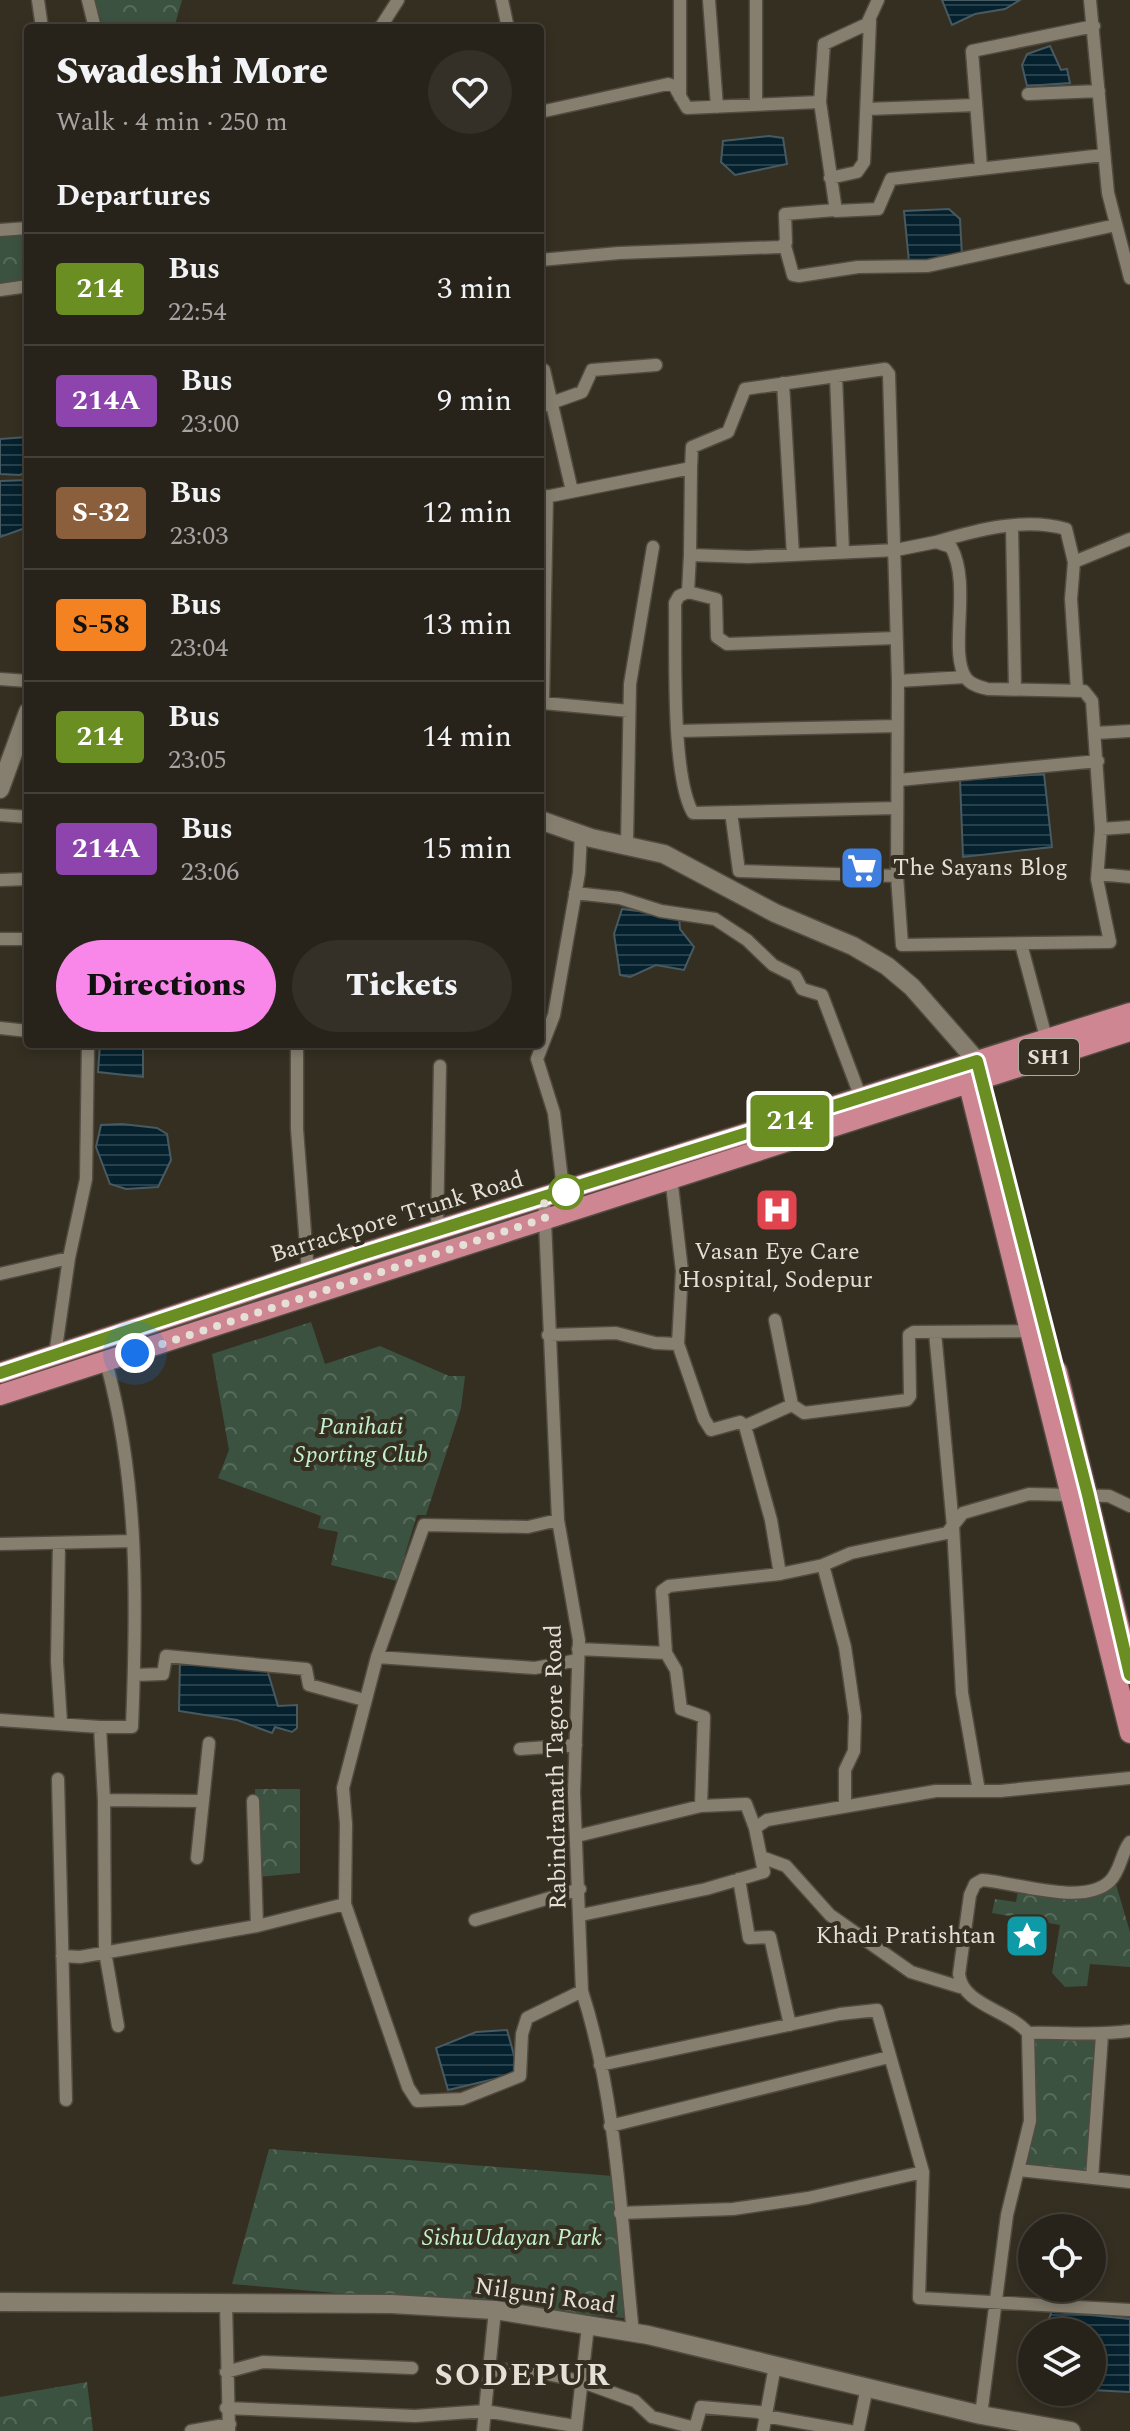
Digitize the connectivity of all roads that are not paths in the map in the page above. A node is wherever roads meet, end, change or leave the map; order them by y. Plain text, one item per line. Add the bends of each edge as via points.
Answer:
1 (38, 0) edge
2 (88, 0) edge
3 (398, 0) edge
4 (502, 0) edge
5 (680, 0) edge
6 (709, 0) edge
7 (756, 0) edge
8 (878, 0) edge
9 (1090, 0) edge
10 (870, 21) junction
11 (41, 24) edge
12 (94, 24) edge
13 (379, 24) edge
14 (507, 24) edge
15 (1094, 26) junction
16 (1099, 91) junction
17 (1028, 94) dead end
18 (680, 98) junction
19 (820, 102) junction
20 (756, 105) junction
21 (976, 105) junction
22 (717, 107) junction
23 (867, 109) junction
24 (544, 111) edge
25 (1103, 155) junction
26 (981, 167) junction
27 (830, 178) junction
28 (835, 210) junction
29 (1116, 225) junction
30 (24, 228) edge
31 (0, 230) edge
32 (785, 246) junction
33 (544, 260) edge
34 (1130, 278) edge
35 (24, 287) edge
36 (0, 290) edge
37 (656, 365) dead end
38 (544, 370) dead end
39 (836, 376) junction
40 (783, 383) junction
41 (546, 405) edge
42 (691, 468) junction
43 (572, 491) junction
44 (544, 497) edge
45 (1012, 526) junction
46 (1130, 539) edge
47 (936, 542) junction
48 (653, 547) dead end
49 (896, 550) junction
50 (843, 552) junction
51 (690, 555) junction
52 (793, 555) junction
53 (1074, 562) junction
54 (688, 592) junction
55 (896, 638) junction
56 (965, 677) junction
57 (0, 679) edge
58 (24, 681) edge
59 (898, 681) junction
60 (1015, 689) junction
61 (1077, 690) junction
62 (544, 703) edge
63 (629, 711) junction
64 (24, 724) edge
65 (897, 726) junction
66 (679, 731) junction
67 (1130, 731) edge
68 (1096, 733) junction
69 (1098, 761) junction
70 (12, 762) edge
71 (899, 780) junction
72 (0, 789) edge
73 (896, 808) junction
74 (731, 812) junction
75 (0, 815) edge
76 (24, 817) edge
77 (544, 821) edge
78 (1130, 827) edge
79 (1101, 829) junction
80 (581, 834) junction
81 (627, 843) junction
82 (1098, 874) junction
83 (897, 876) junction
84 (1130, 877) edge
85 (24, 879) edge
86 (0, 880) edge
87 (575, 893) junction
88 (0, 939) edge
89 (24, 939) edge
90 (1021, 944) junction
91 (1130, 1013) edge
92 (0, 1028) edge
93 (24, 1031) edge
94 (1130, 1031) edge
95 (544, 1041) edge
96 (1049, 1047) junction
97 (88, 1048) edge
98 (297, 1048) edge
99 (541, 1048) edge
100 (440, 1066) dead end
101 (972, 1068) junction
102 (861, 1098) junction
103 (671, 1177) junction
104 (555, 1205) junction
105 (437, 1231) junction
106 (69, 1258) junction
107 (308, 1272) junction
108 (0, 1274) edge
109 (775, 1320) dead end
110 (1033, 1331) junction
111 (935, 1332) junction
112 (548, 1335) junction
113 (678, 1344) junction
114 (55, 1355) junction
115 (106, 1362) junction
116 (0, 1373) edge
117 (0, 1395) edge
118 (792, 1405) junction
119 (745, 1426) junction
120 (1080, 1495) junction
121 (1130, 1506) edge
122 (558, 1520) junction
123 (953, 1526) junction
124 (133, 1541) junction
125 (59, 1543) junction
126 (0, 1544) edge
127 (823, 1565) junction
128 (780, 1574) junction
129 (666, 1653) junction
130 (578, 1655) junction
131 (377, 1657) junction
132 (134, 1675) junction
133 (1130, 1675) edge
134 (364, 1700) junction
135 (0, 1720) edge
136 (61, 1723) junction
137 (100, 1727) junction
138 (1130, 1733) edge
139 (209, 1743) dead end
140 (576, 1745) junction
141 (520, 1749) dead end
142 (1130, 1778) edge
143 (58, 1779) dead end
144 (979, 1791) junction
145 (104, 1800) junction
146 (203, 1801) junction
147 (253, 1801) dead end
148 (845, 1805) junction
149 (701, 1806) junction
150 (755, 1828) junction
151 (577, 1836) junction
152 (1130, 1842) edge
153 (197, 1858) dead end
154 (764, 1858) junction
155 (739, 1879) junction
156 (580, 1889) junction
157 (345, 1904) junction
158 (581, 1915) junction
159 (475, 1920) dead end
160 (257, 1926) junction
161 (105, 1952) junction
162 (62, 1956) junction
163 (960, 1987) junction
164 (582, 1991) junction
165 (790, 2025) junction
166 (118, 2026) dead end
167 (1130, 2031) edge
168 (1028, 2033) junction
169 (1102, 2035) junction
170 (889, 2057) junction
171 (600, 2065) junction
172 (66, 2100) dead end
173 (610, 2126) junction
174 (1019, 2170) junction
175 (923, 2172) junction
176 (1092, 2178) junction
177 (1130, 2182) edge
178 (620, 2213) junction
179 (0, 2302) edge
180 (996, 2302) junction
181 (226, 2304) junction
182 (495, 2310) junction
183 (1130, 2310) edge
184 (588, 2326) junction
185 (633, 2333) junction
186 (775, 2366) junction
187 (412, 2368) dead end
188 (490, 2371) junction
189 (226, 2372) junction
190 (580, 2381) junction
191 (867, 2387) junction
192 (226, 2408) junction
193 (485, 2411) junction
194 (981, 2415) junction
195 (765, 2416) junction
196 (229, 2428) edge
197 (191, 2431) edge
198 (483, 2431) edge
199 (575, 2431) edge
200 (763, 2431) edge
201 (850, 2431) edge
202 (858, 2431) edge
203 (1071, 2431) edge

1 - 11 street
2 - 12 street
3 - 13 street
4 - 14 street
5 - 18 street
6 - 22 street
7 - 20 street
8 - 10 street
9 - 15 street
10 - 19 street via 824,44
10 - 23 street
15 - 16 street
15 - 21 street via 973,50
16 - 17 street
16 - 25 street
18 - 22 street via 687,108
18 - 24 street via 668,84
19 - 20 street
19 - 27 street
20 - 22 street
21 - 23 street
21 - 26 street
23 - 27 street via 864,162 857,172
25 - 26 street
25 - 29 street
26 - 28 street via 891,179 876,210
27 - 28 street
28 - 32 street via 785,214
29 - 32 street via 928,266 853,267 799,276 793,275
29 - 34 street
30 - 31 street
32 - 33 street
35 - 36 street
37 - 41 street via 592,370 582,392
38 - 41 street
39 - 40 street
39 - 49 street via 880,369 889,374
39 - 50 street
40 - 42 street via 743,391 728,432 694,445
40 - 52 street
41 - 43 street
42 - 43 street
42 - 51 street
43 - 44 street
45 - 47 street
45 - 53 street via 1047,523 1066,529
45 - 60 street
46 - 53 street
47 - 49 street
47 - 56 street via 951,547 958,560
48 - 63 street
49 - 50 street
49 - 55 street
50 - 52 street
51 - 52 street
51 - 54 street
53 - 61 street
54 - 55 street via 716,599 717,637 727,644
54 - 66 street via 675,603
55 - 59 street
56 - 59 street
56 - 60 street via 988,689
57 - 58 street
59 - 65 street
60 - 61 street
61 - 68 street via 1092,701
62 - 63 street
63 - 81 street
64 - 70 street
65 - 66 street
65 - 71 street
66 - 74 street via 685,799 693,813
67 - 68 street
68 - 69 street
69 - 71 street
69 - 79 street
70 - 72 street
71 - 73 street
73 - 74 street
73 - 83 street
74 - 83 street via 739,871
75 - 76 street
77 - 80 street
78 - 79 street
79 - 82 street
80 - 81 street
80 - 87 street, Rabindranath Tagore Road
81 - 101 street via 664,854 887,966 912,987
82 - 84 street
82 - 90 street via 1110,942
83 - 90 street via 902,945
85 - 86 street
87 - 95 street, Rabindranath Tagore Road via 554,1015
87 - 102 street via 715,919 747,940 773,965 795,976 802,989 822,995
88 - 89 street
90 - 96 street
91 - 96 main road, Barrackpore Trunk Road / SH1
92 - 93 street
94 - 96 main road, Barrackpore Trunk Road / SH1
96 - 101 main road, Barrackpore Trunk Road / SH1
97 - 106 street via 86,1179
98 - 107 street
99 - 104 street, Rabindranath Tagore Road via 537,1059 554,1113
100 - 105 street
101 - 102 main road, Barrackpore Trunk Road / SH1
101 - 103 main road, Barrackpore Trunk Road / SH1
101 - 110 main road
101 - 120 main road
102 - 104 main road, Barrackpore Trunk Road / SH1
103 - 104 main road, Barrackpore Trunk Road / SH1
103 - 113 street via 682,1271
104 - 105 main road, Barrackpore Trunk Road / SH1
104 - 112 street, Rabindranath Tagore Road
104 - 115 main road, Barrackpore Trunk Road / SH1
105 - 107 main road, Barrackpore Trunk Road / SH1
106 - 108 street
106 - 114 street
107 - 114 main road, Barrackpore Trunk Road / SH1
109 - 118 street
110 - 111 street
110 - 120 main road
111 - 118 street via 909,1335 907,1400 804,1413
111 - 123 street
112 - 113 street via 616,1333
112 - 122 street, Rabindranath Tagore Road
113 - 119 street via 708,1427 740,1422
114 - 116 main road, Barrackpore Trunk Road / SH1
115 - 117 main road, Barrackpore Trunk Road / SH1
115 - 124 street via 132,1486
118 - 119 street
119 - 128 street
120 - 121 street via 1109,1496
120 - 123 street via 1029,1494 963,1513
120 - 133 main road
120 - 138 main road
122 - 130 street, Rabindranath Tagore Road
122 - 131 street via 528,1527 424,1525
123 - 127 street via 947,1533 851,1553
123 - 144 street via 962,1693
124 - 125 street
124 - 132 street
125 - 126 street
125 - 136 street
127 - 128 street
127 - 148 street via 845,1647 855,1716
128 - 129 street via 664,1587
129 - 130 street
129 - 149 street via 676,1670 681,1709 704,1717
130 - 131 street via 535,1668
130 - 140 street, Rabindranath Tagore Road
131 - 134 street
132 - 134 street via 163,1674 166,1656 306,1669 309,1685
132 - 137 street via 132,1727
134 - 157 street via 343,1788
135 - 136 street
136 - 137 street
137 - 145 street
139 - 146 street
140 - 141 street
140 - 151 street, Rabindranath Tagore Road
142 - 144 street
143 - 162 street
144 - 148 street via 936,1791
145 - 146 street
145 - 161 street
146 - 153 street
147 - 160 street
148 - 150 street via 767,1820
149 - 150 street via 746,1804
149 - 151 street
150 - 154 street
151 - 156 street, Rabindranath Tagore Road
152 - 163 street via 1111,1880 1100,1887 1071,1892 996,1881 975,1884
154 - 155 street via 764,1872
154 - 163 street via 786,1866 830,1915 911,1972
155 - 158 street
155 - 165 street via 749,1938 770,1937
156 - 158 street, Rabindranath Tagore Road
156 - 159 street
157 - 160 street
157 - 164 street via 417,2101 462,2099 520,2076 527,2018
158 - 164 street, Rabindranath Tagore Road
160 - 161 street
161 - 162 street
161 - 166 street
162 - 172 street
163 - 168 street
164 - 171 street, Rabindranath Tagore Road
165 - 170 street via 877,2010
165 - 171 street
167 - 169 street
168 - 169 street
168 - 174 street via 1030,2121
169 - 176 street
170 - 173 street
170 - 175 street
171 - 173 street, Rabindranath Tagore Road
173 - 178 street, Rabindranath Tagore Road
174 - 176 street
174 - 180 street via 1007,2215
175 - 178 street via 748,2207
175 - 180 street via 919,2298
176 - 177 street
178 - 185 street, Rabindranath Tagore Road
179 - 181 street, Nilgunj Road
180 - 183 street
180 - 194 street
181 - 182 street, Nilgunj Road
181 - 189 street
182 - 184 street, Nilgunj Road
182 - 188 street
184 - 185 street, Nilgunj Road
184 - 190 street
185 - 186 street, Nilgunj Road
186 - 191 street, Nilgunj Road
186 - 195 street
187 - 189 street via 263,2362
188 - 190 street via 523,2369
188 - 193 street
189 - 192 street
190 - 195 street via 635,2401 652,2417 695,2428 701,2407
190 - 199 street
191 - 194 street, Nilgunj Road
191 - 202 street
192 - 193 street via 415,2416
192 - 196 street
193 - 198 street
193 - 199 street via 569,2425
194 - 203 street, Nilgunj Road
195 - 200 street
195 - 201 street
196 - 197 street

